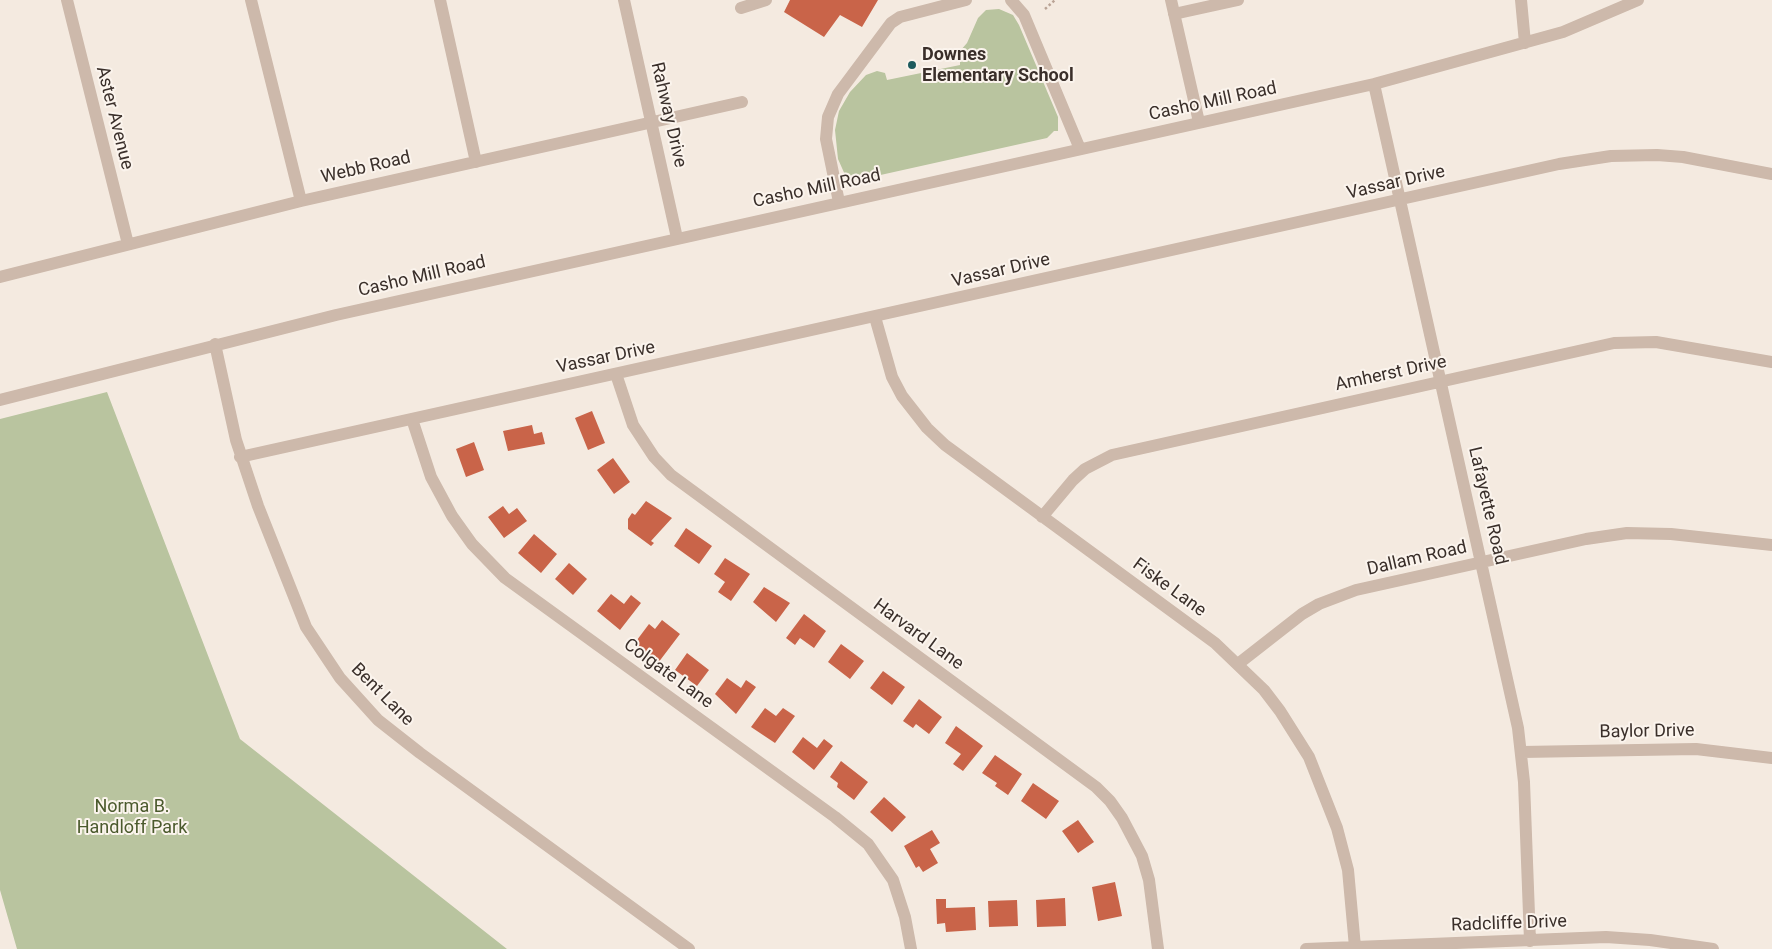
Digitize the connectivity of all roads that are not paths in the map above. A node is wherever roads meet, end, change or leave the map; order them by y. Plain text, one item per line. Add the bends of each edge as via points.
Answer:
1 (67, 0) edge
2 (251, 0) edge
3 (440, 0) edge
4 (624, 0) edge
5 (766, 0) edge
6 (966, 0) edge
7 (1011, 0) edge
8 (1171, 0) edge
9 (1238, 0) edge
10 (1521, 0) edge
11 (1638, 0) edge
12 (741, 8) dead end
13 (1174, 14) junction
14 (1525, 43) junction
15 (1374, 84) junction
16 (742, 102) dead end
17 (652, 122) junction
18 (1199, 122) junction
19 (1080, 149) junction
20 (476, 162) junction
21 (1772, 174) edge
22 (300, 200) junction
23 (1400, 200) junction
24 (839, 202) junction
25 (677, 238) junction
26 (128, 244) junction
27 (0, 276) edge
28 (875, 317) junction
29 (215, 344) junction
30 (1772, 362) edge
31 (616, 374) junction
32 (1441, 381) junction
33 (0, 400) edge
34 (412, 419) junction
35 (240, 456) junction
36 (1042, 517) junction
37 (1772, 545) edge
38 (1482, 562) junction
39 (1238, 664) junction
40 (1522, 752) junction
41 (1772, 758) edge
42 (1530, 941) junction
43 (1355, 947) junction
44 (689, 949) edge
45 (911, 949) edge
46 (1158, 949) edge
47 (1306, 949) edge
48 (1713, 949) edge

1 - 26 street, Aster Avenue
2 - 22 street
3 - 20 street
4 - 17 street, Rahway Drive
5 - 12 street
6 - 24 street via 900,16 891,23 838,94 828,117 826,139
7 - 19 street via 1024,16
8 - 13 street
9 - 13 street
10 - 14 street
11 - 14 street, Casho Mill Road via 1579,26
13 - 18 street
14 - 15 street, Casho Mill Road
15 - 18 street, Casho Mill Road
15 - 23 street, Lafayette Road
16 - 17 street, Webb Road
17 - 20 street, Webb Road
17 - 25 street, Rahway Drive
18 - 19 street, Casho Mill Road
19 - 24 street, Casho Mill Road
20 - 22 street, Webb Road
21 - 23 street, Vassar Drive via 1682,157 1611,156 1559,164
22 - 26 street, Webb Road
23 - 28 street, Vassar Drive
23 - 32 street, Lafayette Road
24 - 25 street, Casho Mill Road
25 - 29 street, Casho Mill Road
26 - 27 street, Webb Road
28 - 31 street, Vassar Drive
28 - 36 street, Fiske Lane via 892,377 902,396 927,428
29 - 33 street, Casho Mill Road
29 - 35 street, Bent Lane
30 - 32 street, Amherst Drive via 1636,341
31 - 34 street, Vassar Drive
31 - 46 street, Harvard Lane via 632,425 654,457 672,475 1096,787 1110,801 1142,856 1149,880
32 - 36 street, Amherst Drive via 1112,455 1085,469
32 - 38 street, Lafayette Road
34 - 35 street, Vassar Drive
34 - 45 street, Colgate Lane via 431,477 472,544 505,578 835,816 868,844 893,880
35 - 44 street, Bent Lane via 306,627 326,660 359,701 420,754
36 - 39 street, Fiske Lane via 1215,643
37 - 38 street, Dallam Road via 1671,534 1627,533
38 - 39 street, Dallam Road via 1356,590 1328,600 1285,625
38 - 40 street, Lafayette Road
39 - 43 street, Fiske Lane via 1295,733 1320,780 1348,870
40 - 41 street, Baylor Drive via 1696,748
40 - 42 street, Lafayette Road
42 - 43 street, Radcliffe Drive
42 - 48 street, Radcliffe Drive via 1628,938
43 - 47 street, Radcliffe Drive

